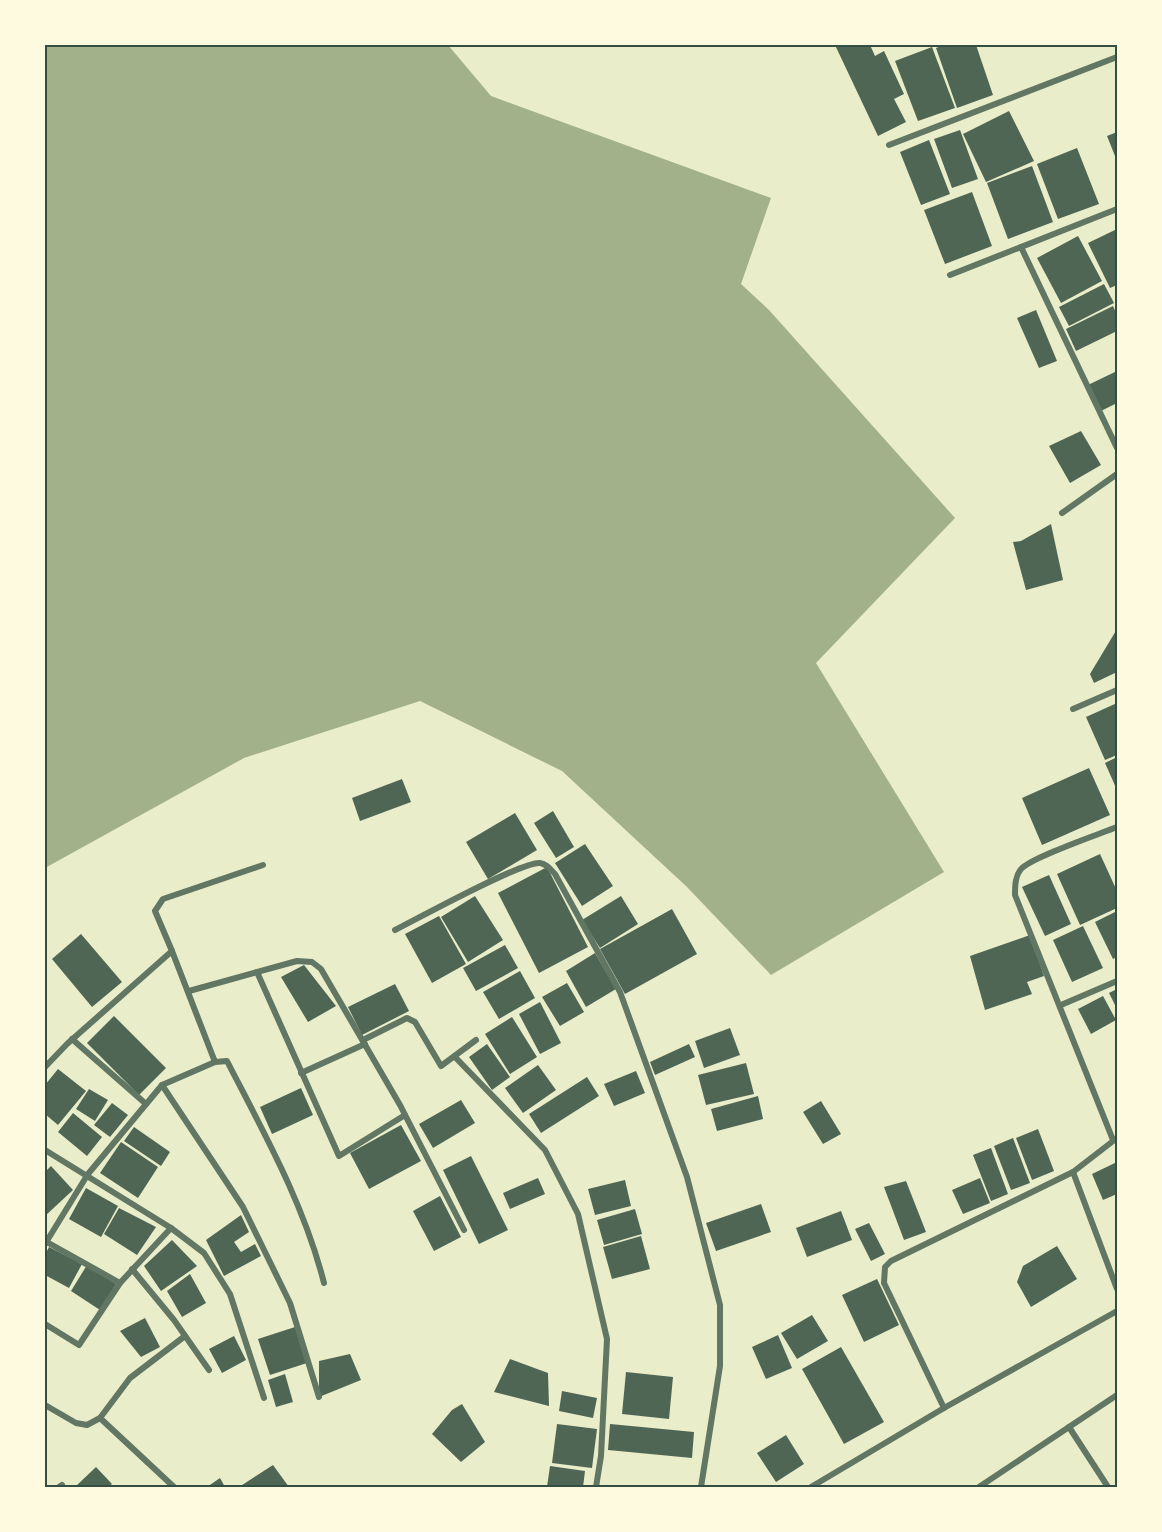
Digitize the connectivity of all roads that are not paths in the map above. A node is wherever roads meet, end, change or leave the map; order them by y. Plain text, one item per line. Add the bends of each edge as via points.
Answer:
1 (1117, 57) edge
2 (889, 145) dead end
3 (1117, 209) edge
4 (1021, 247) junction
5 (950, 275) dead end
6 (1117, 448) edge
7 (1117, 474) edge
8 (1062, 513) dead end
9 (1117, 690) edge
10 (1073, 709) dead end
11 (1117, 827) edge
12 (263, 865) dead end
13 (395, 930) dead end
14 (172, 951) junction
15 (257, 972) junction
16 (1117, 981) edge
17 (189, 991) junction
18 (1061, 1005) junction
19 (72, 1039) junction
20 (476, 1040) dead end
21 (364, 1042) junction
22 (454, 1057) junction
23 (215, 1062) junction
24 (45, 1067) edge
25 (301, 1072) junction
26 (162, 1085) junction
27 (146, 1104) junction
28 (405, 1115) junction
29 (1115, 1139) edge
30 (45, 1150) edge
31 (1072, 1172) junction
32 (88, 1174) junction
33 (171, 1228) junction
34 (464, 1230) dead end
35 (45, 1242) edge
36 (132, 1269) junction
37 (120, 1282) junction
38 (324, 1283) dead end
39 (1117, 1289) edge
40 (1117, 1311) edge
41 (45, 1324) edge
42 (185, 1336) junction
43 (210, 1370) dead end
44 (1117, 1395) edge
45 (319, 1397) dead end
46 (264, 1398) dead end
47 (45, 1405) edge
48 (944, 1407) junction
49 (100, 1418) junction
50 (1069, 1427) junction
51 (989, 1484) edge
52 (174, 1487) edge
53 (596, 1487) edge
54 (701, 1487) edge
55 (811, 1487) edge
56 (979, 1487) edge
57 (1108, 1487) edge

1 - 2 street
3 - 4 street
4 - 5 street
4 - 6 street
7 - 8 street
9 - 10 street
11 - 18 street via 1030,863 1017,874 1015,895
12 - 14 street via 157,904 154,911
13 - 54 street via 484,885 540,863 555,874 620,992 687,1177 720,1305 720,1366
14 - 17 street
14 - 19 street
15 - 17 street
15 - 21 street via 297,961 312,962 321,969
15 - 25 street
16 - 18 street
17 - 23 street
18 - 29 street
19 - 24 street
19 - 27 street
20 - 22 street
21 - 22 street via 407,1018 415,1022 441,1066
21 - 25 street
21 - 28 street
22 - 53 street via 545,1150 578,1214 607,1340
23 - 26 street
23 - 38 street via 227,1061 290,1185 315,1247
25 - 28 street via 339,1156
26 - 27 street
26 - 45 street via 243,1207 290,1303
27 - 32 street
28 - 34 street
29 - 31 street
30 - 32 street
31 - 39 street
31 - 48 street via 885,1267 884,1283
32 - 33 street
32 - 35 street
33 - 36 street
33 - 46 street via 204,1253 226,1287
35 - 37 street
36 - 37 street
36 - 42 street
37 - 41 street via 79,1345
40 - 48 street
42 - 43 street
42 - 49 street via 130,1378
44 - 50 street
47 - 49 street via 76,1423 87,1425
48 - 55 street
49 - 52 street
50 - 51 street
50 - 57 street
51 - 56 street

